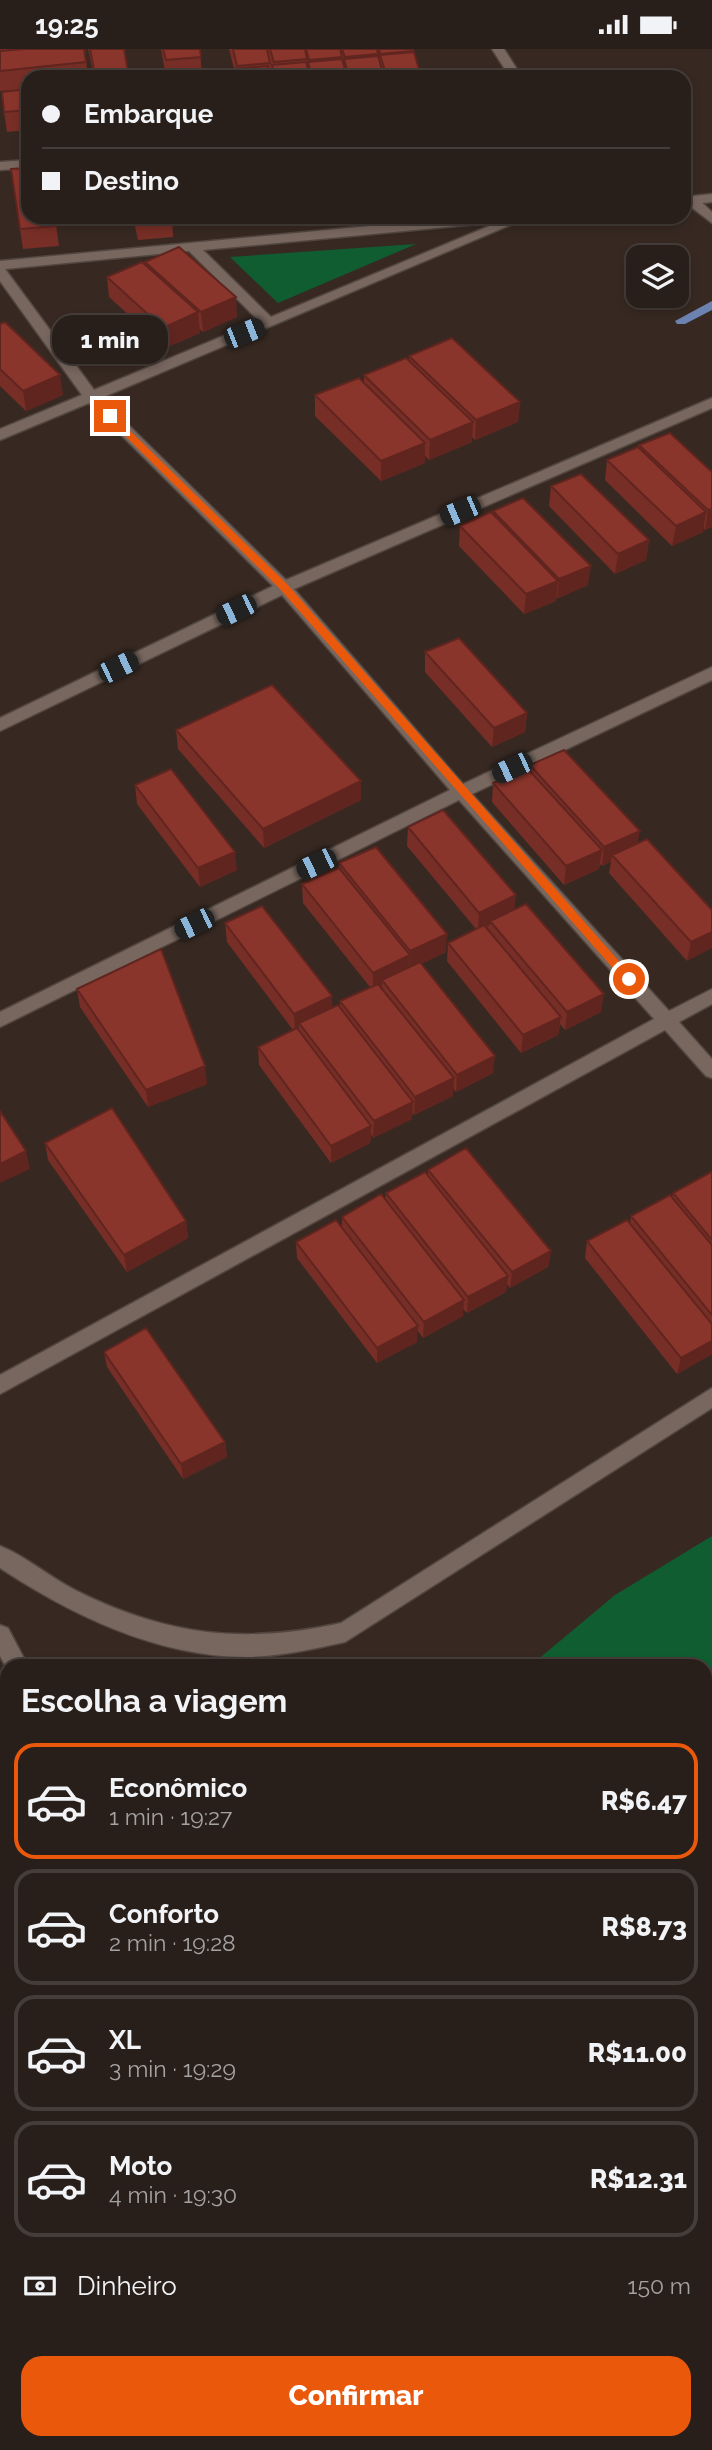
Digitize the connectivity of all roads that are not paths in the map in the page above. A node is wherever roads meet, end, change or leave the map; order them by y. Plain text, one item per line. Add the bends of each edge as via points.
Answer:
1 (498, 49) edge
2 (512, 70) edge
3 (21, 165) edge
4 (0, 166) edge
5 (712, 198) edge
6 (691, 201) edge
7 (691, 204) edge
8 (712, 219) edge
9 (434, 224) edge
10 (505, 224) edge
11 (192, 247) junction
12 (0, 268) edge
13 (269, 323) junction
14 (91, 397) junction
15 (712, 403) edge
16 (0, 435) edge
17 (284, 587) junction
18 (712, 673) edge
19 (0, 725) edge
20 (461, 792) junction
21 (712, 996) edge
22 (0, 1020) edge
23 (666, 1021) junction
24 (712, 1071) edge
25 (0, 1385) edge
26 (712, 1397) edge
27 (0, 1556) edge
28 (0, 1635) edge
29 (13, 1659) edge

1 - 2 street
3 - 4 street
5 - 6 street
7 - 8 street
9 - 11 street
10 - 13 street
11 - 12 street
11 - 13 street
12 - 14 street
13 - 14 street
14 - 16 street
14 - 17 street
15 - 17 street
17 - 19 street
17 - 20 street
18 - 20 street
20 - 22 street
20 - 23 street
21 - 23 street
23 - 24 street
23 - 25 street
26 - 27 street via 345,1632 286,1645 228,1646 185,1640 142,1629 87,1606 31,1578
28 - 29 street

